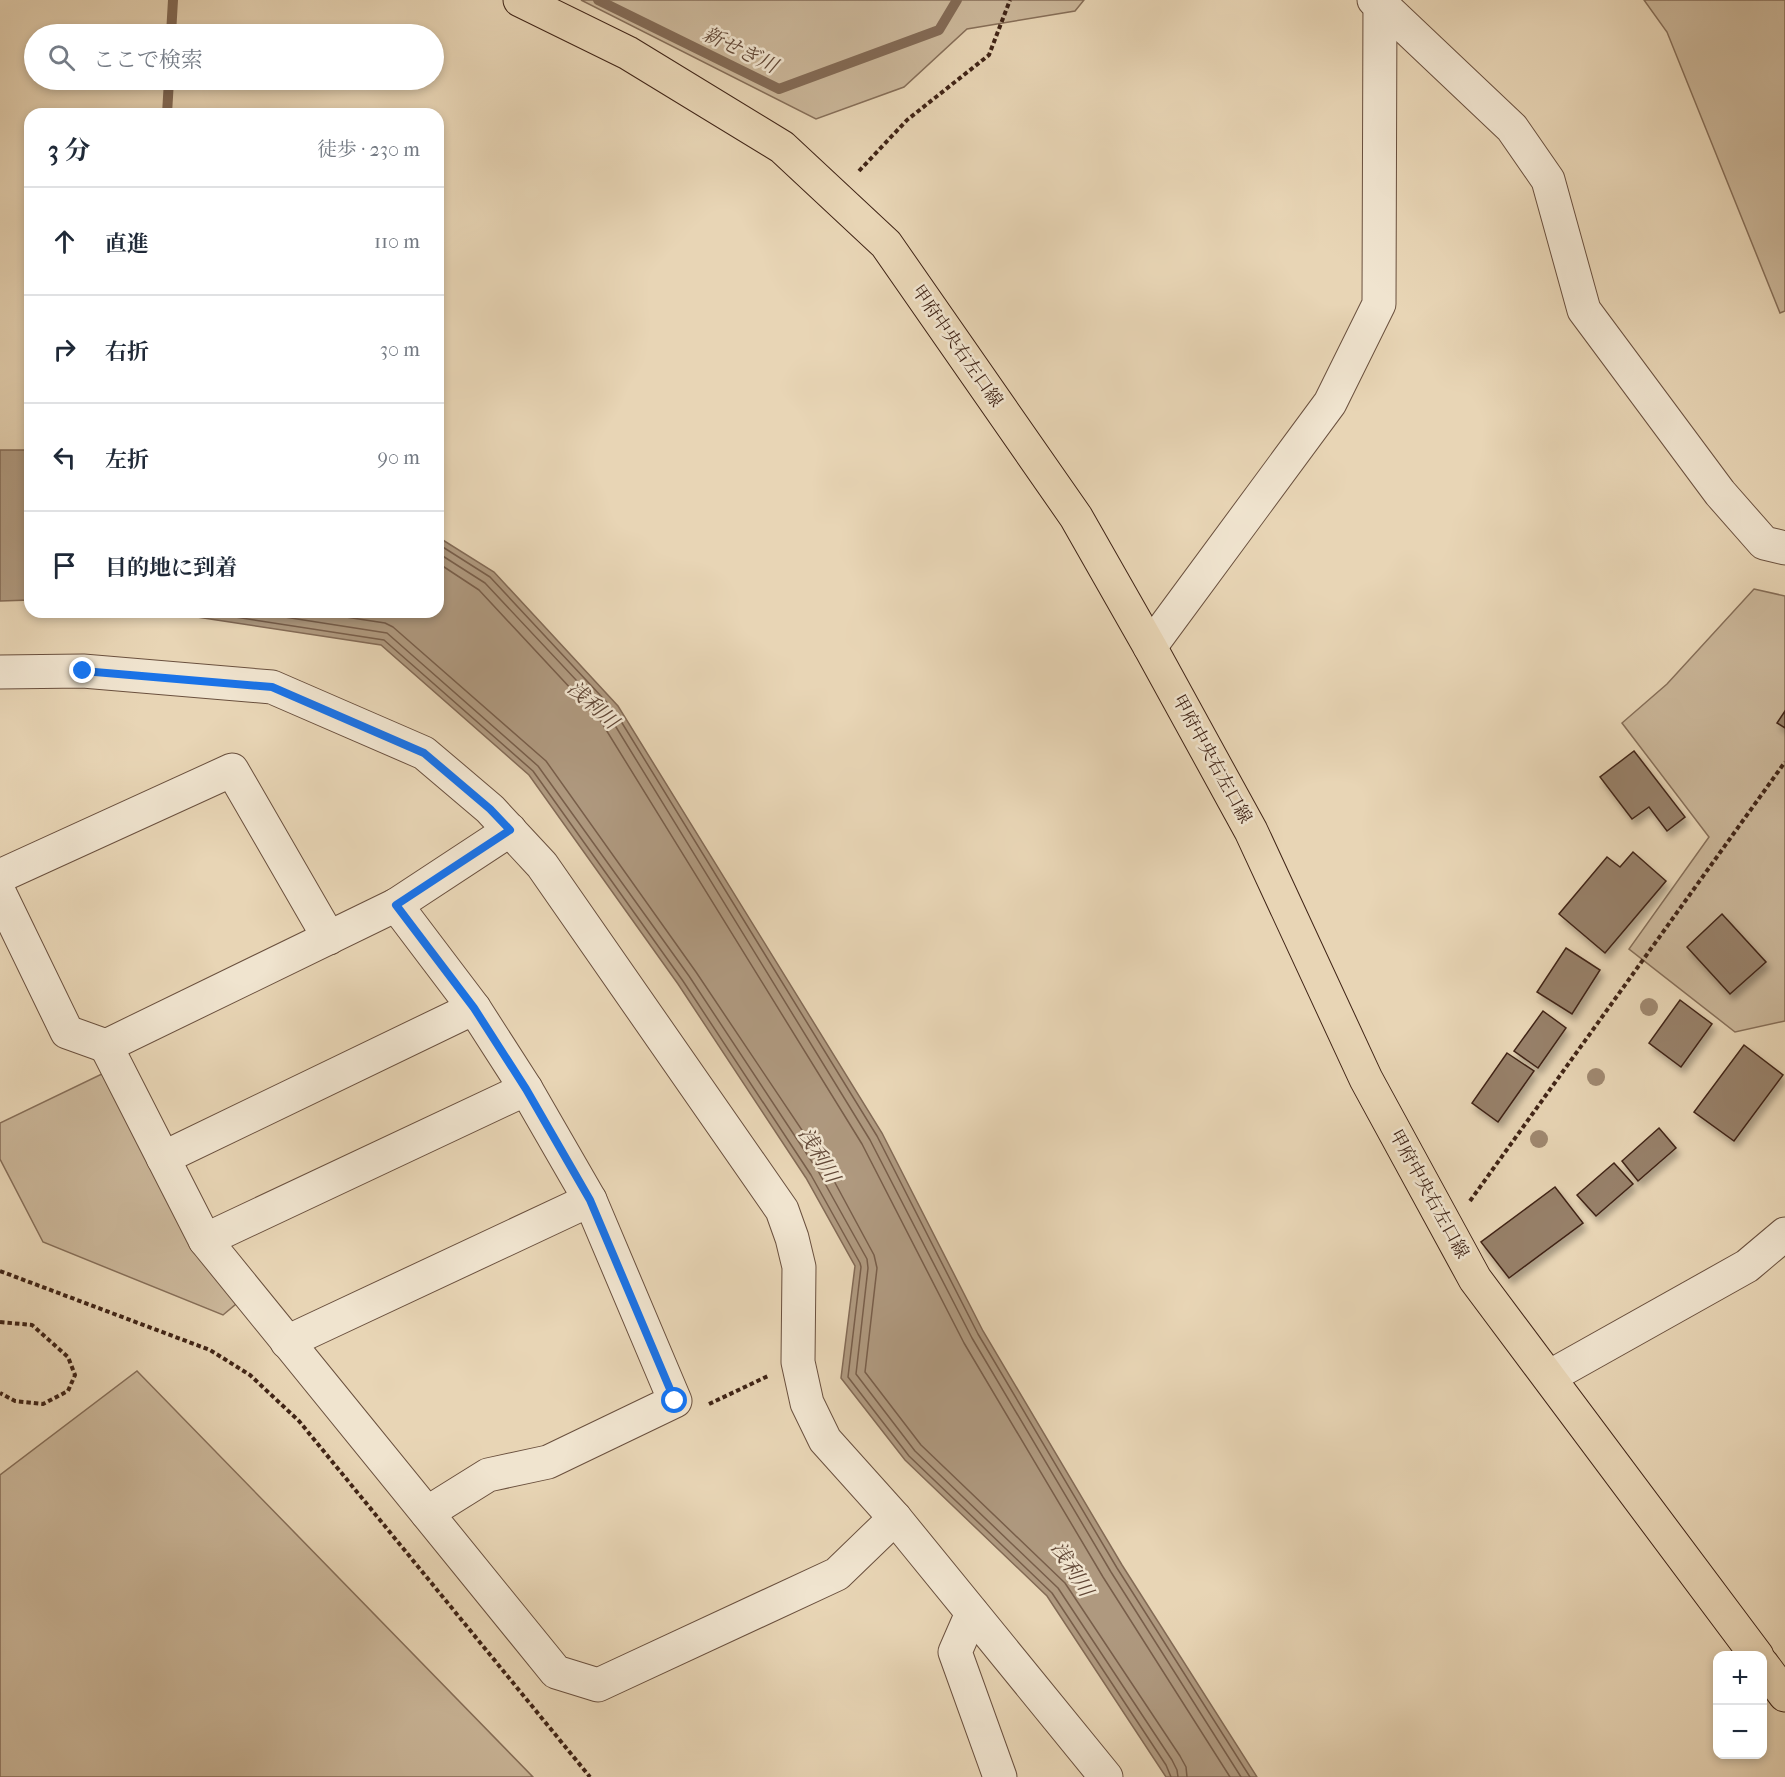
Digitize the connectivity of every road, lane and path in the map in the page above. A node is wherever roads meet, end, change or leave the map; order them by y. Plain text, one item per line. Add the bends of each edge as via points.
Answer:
1 (520, 0) edge
2 (1010, 0) edge
3 (1377, 1) edge
4 (836, 196) junction
5 (1785, 548) edge
6 (1150, 647) junction
7 (0, 672) edge
8 (1785, 762) edge
9 (510, 830) junction
10 (0, 876) edge
11 (0, 894) edge
12 (396, 905) junction
13 (328, 938) junction
14 (474, 1008) junction
15 (106, 1046) junction
16 (526, 1089) junction
17 (163, 1158) junction
18 (590, 1200) junction
19 (1449, 1231) junction
20 (1785, 1234) edge
21 (205, 1240) junction
22 (0, 1271) edge
23 (0, 1322) edge
24 (287, 1342) junction
25 (798, 1362) junction
26 (1549, 1377) junction
27 (0, 1393) edge
28 (675, 1401) junction
29 (427, 1513) junction
30 (895, 1518) junction
31 (972, 1613) junction
32 (1753, 1651) edge
33 (1767, 1671) edge
34 (1785, 1695) edge
35 (590, 1777) edge
36 (1000, 1777) edge
37 (1106, 1777) edge

1 - 4 main road, 甲府中央右左口線 via 628,53 782,147
2 - 4 path via 989,55 907,120
3 - 5 street via 1512,128 1548,180 1584,310 1720,493 1764,543
3 - 6 street via 1379,304 1330,403
4 - 6 main road, 甲府中央右左口線 via 886,244 1076,517
6 - 19 main road, 甲府中央右左口線 via 1251,831 1366,1079
7 - 9 street via 83,671 272,687 424,753
8 - 19 path
9 - 12 street
9 - 25 street via 542,865 782,1210 799,1267
10 - 13 street via 232,770
11 - 15 street via 67,1032
12 - 13 street
12 - 14 street
13 - 15 street
14 - 16 street
14 - 17 street
15 - 17 street
16 - 18 street
16 - 21 street
17 - 21 street
18 - 24 street
18 - 28 street
19 - 26 main road, 甲府中央右左口線 via 1475,1279
20 - 26 street via 1747,1266
21 - 24 street
22 - 35 path via 210,1350 250,1375 299,1421
23 - 27 path via 32,1325 68,1357 75,1375 69,1391 43,1404 15,1401
24 - 29 street
25 - 28 path via 691,1413
25 - 30 street via 807,1402 825,1440
26 - 32 main road, 甲府中央右左口線
28 - 29 street via 548,1462 488,1475
29 - 30 street via 556,1672 598,1685 837,1574
30 - 31 street
31 - 36 street via 955,1652
31 - 37 street
33 - 34 main road

